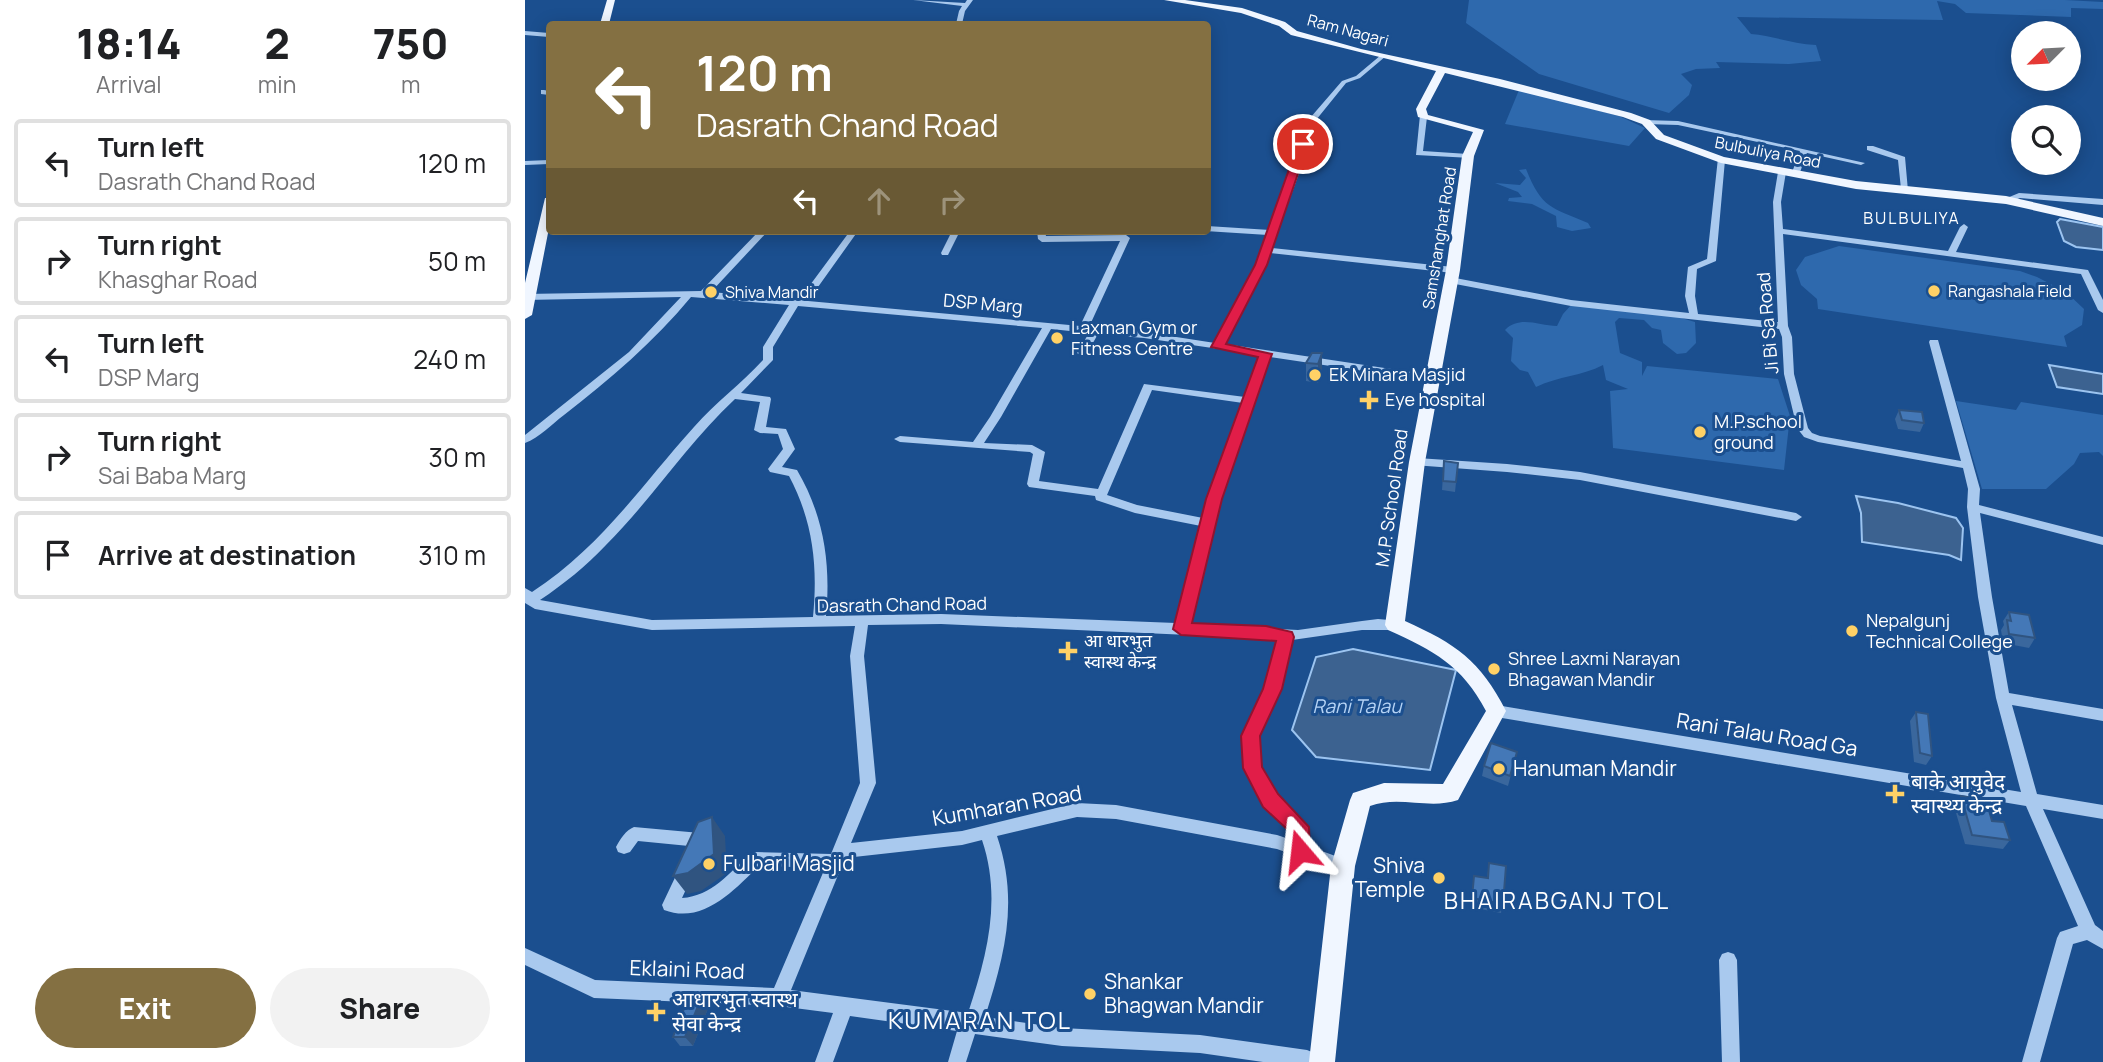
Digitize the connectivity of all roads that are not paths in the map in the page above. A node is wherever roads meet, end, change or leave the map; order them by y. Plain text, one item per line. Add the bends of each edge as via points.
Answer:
1 (611, 0) edge
2 (916, 0) edge
3 (1168, 0) edge
4 (968, 2) edge
5 (605, 21) edge
6 (960, 21) edge
7 (525, 33) edge
8 (546, 35) edge
9 (1383, 56) junction
10 (1441, 70) junction
11 (1423, 117) junction
12 (1646, 122) junction
13 (1870, 148) dead end
14 (1804, 150) junction
15 (1468, 156) junction
16 (1721, 160) junction
17 (546, 162) edge
18 (525, 163) edge
19 (1861, 163) dead end
20 (1782, 172) junction
21 (1795, 175) junction
22 (1905, 190) junction
23 (2006, 200) junction
24 (2103, 202) edge
25 (2103, 222) edge
26 (1963, 227) dead end
27 (546, 229) edge
28 (1211, 229) edge
29 (1780, 232) junction
30 (1272, 233) junction
31 (760, 235) edge
32 (851, 235) edge
33 (954, 235) edge
34 (1042, 235) edge
35 (1100, 235) edge
36 (1128, 235) edge
37 (1265, 250) junction
38 (945, 253) dead end
39 (1951, 253) junction
40 (1452, 275) junction
41 (704, 294) junction
42 (688, 295) junction
43 (527, 297) edge
44 (797, 304) junction
45 (2103, 310) edge
46 (525, 315) edge
47 (1694, 316) junction
48 (1048, 326) junction
49 (1783, 326) junction
50 (1083, 330) junction
51 (1095, 331) junction
52 (1934, 342) dead end
53 (1218, 347) junction
54 (1082, 354) dead end
55 (1266, 354) junction
56 (1431, 378) junction
57 (736, 396) junction
58 (1248, 401) junction
59 (900, 439) dead end
60 (525, 440) edge
61 (976, 446) junction
62 (1417, 462) junction
63 (1965, 465) junction
64 (1102, 493) junction
65 (1973, 507) junction
66 (1796, 517) dead end
67 (1207, 523) junction
68 (2103, 541) edge
69 (528, 597) edge
70 (862, 620) junction
71 (819, 623) junction
72 (1395, 625) junction
73 (1181, 629) junction
74 (1286, 637) junction
75 (2003, 698) junction
76 (1496, 711) junction
77 (2103, 715) edge
78 (2031, 799) junction
79 (2103, 812) edge
80 (986, 831) junction
81 (624, 847) dead end
82 (1300, 851) junction
83 (838, 856) junction
84 (1343, 866) junction
85 (2096, 936) edge
86 (525, 956) edge
87 (1728, 960) dead end
88 (779, 997) junction
89 (843, 1007) junction
90 (972, 1022) junction
91 (824, 1062) edge
92 (957, 1062) edge
93 (1312, 1062) edge
94 (1322, 1062) edge
95 (1731, 1062) edge
96 (2031, 1062) edge

1 - 5 main road
2 - 4 street
3 - 9 main road, Ram Nagari via 1242,11 1282,24 1294,33
4 - 6 street
7 - 8 street
9 - 10 main road, Ram Nagari
9 - 30 street via 1358,77 1343,82 1308,125
10 - 11 main road via 1421,109
10 - 12 main road, Bulbuliya Road
11 - 15 street via 1419,153
11 - 15 main road, Samshanghat Road via 1479,130
12 - 14 street via 1678,123
12 - 16 main road, Bulbuliya Road via 1660,138
13 - 22 street via 1902,159
14 - 19 street
14 - 21 street
15 - 40 main road, Samshanghat Road
16 - 20 main road, Bulbuliya Road
16 - 47 street via 1711,261 1693,267 1690,296
17 - 18 street
20 - 21 main road, Bulbuliya Road
20 - 29 street, Ji Bi Sa Road via 1777,202
21 - 22 main road, Bulbuliya Road
22 - 23 main road, Bulbuliya Road
23 - 24 street via 2019,195
23 - 25 main road, Bulbuliya Road
26 - 39 street
27 - 43 main road
28 - 30 street
29 - 39 street
29 - 49 street, Ji Bi Sa Road
30 - 37 street
31 - 41 street
32 - 44 street
33 - 38 street
34 - 35 street via 1042,239
36 - 50 street
37 - 40 street
37 - 53 street
39 - 45 street via 2085,272
40 - 47 street via 1571,303
40 - 56 main road, Samshanghat Road
41 - 42 street, DSP Marg
41 - 44 street, DSP Marg
42 - 43 street, DSP Marg
42 - 60 street via 671,317
43 - 46 main road
44 - 48 street, DSP Marg
44 - 57 street via 768,347 768,360
47 - 49 street
48 - 50 street, DSP Marg
48 - 61 street
49 - 63 street, Ji Bi Sa Road via 1789,374 1808,435
50 - 51 street, DSP Marg
51 - 53 street, DSP Marg
51 - 54 street
52 - 63 street
53 - 55 street, DSP Marg
55 - 56 street, DSP Marg
55 - 58 street
56 - 62 main road, M.P. School Road
57 - 69 street via 701,426 629,515 583,563
57 - 71 street via 766,399 760,430 782,431 789,449 774,469 793,473 813,512 824,578
58 - 64 street via 1148,386
58 - 67 street
59 - 61 street
61 - 64 street via 1032,449 1039,452 1033,484
62 - 66 street via 1592,480
62 - 72 main road, M.P. School Road
63 - 65 street via 1974,489
64 - 67 street via 1100,497 1135,509
65 - 68 street
65 - 75 street
67 - 73 street
69 - 71 street, Dasrath Chand Road via 535,604 652,625
70 - 71 street, Dasrath Chand Road
70 - 73 street, Dasrath Chand Road
70 - 83 street via 857,656 868,783
72 - 74 street, Dasrath Chand Road via 1353,625
72 - 76 main road via 1447,649 1481,680
73 - 74 street, Dasrath Chand Road
74 - 82 street via 1272,689 1251,736 1252,768 1271,800 1299,827
75 - 77 street
75 - 78 street
76 - 78 street, Rani Talau Road Ga
76 - 84 main road via 1450,793 1430,797 1384,789 1361,800
78 - 79 street
78 - 85 street
80 - 82 street, Kumharan Road via 1077,810 1116,812 1277,842
80 - 83 street, Kumharan Road
80 - 90 street via 998,859 1002,898 998,951
81 - 83 street, Kumharan Road via 634,834 700,840 670,905 692,907 726,892 756,859
82 - 84 street, Kumharan Road
83 - 88 street
84 - 94 main road
85 - 96 street via 2066,938
86 - 88 street, Eklaini Road via 594,989
87 - 95 street
88 - 89 street, Eklaini Road
89 - 90 street, Eklaini Road
89 - 91 street
90 - 92 street
90 - 93 street, Eklaini Road via 1062,1037 1201,1044

